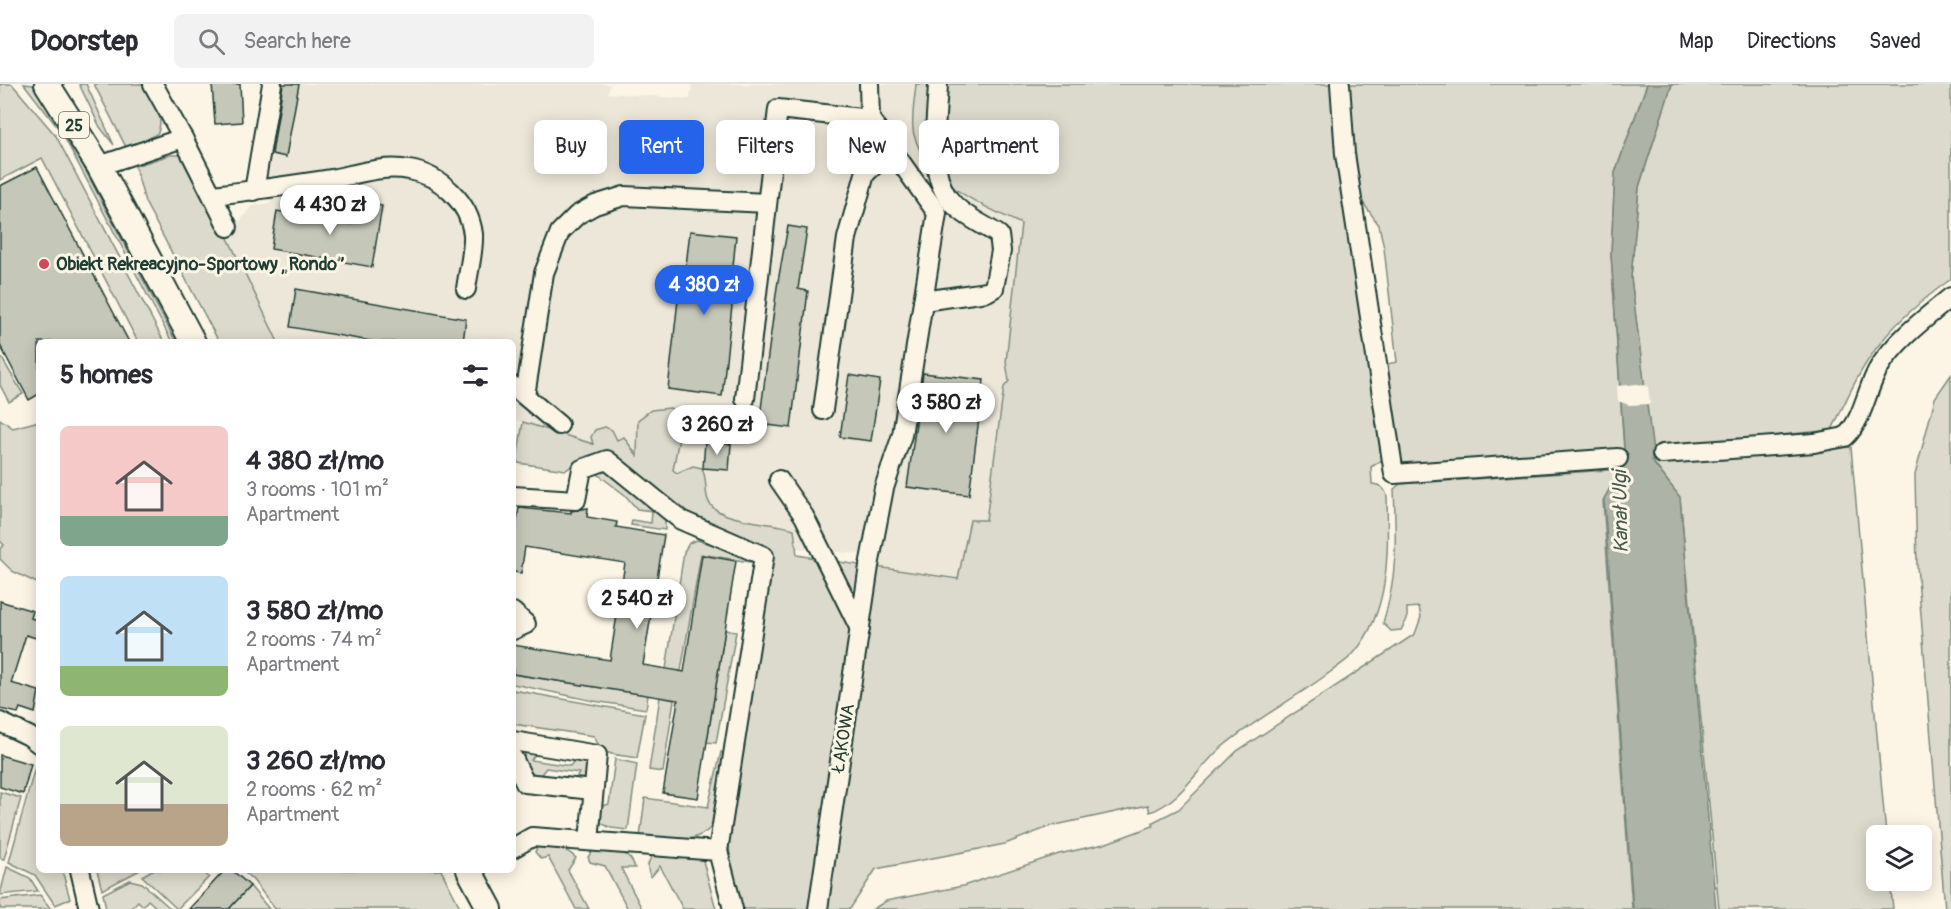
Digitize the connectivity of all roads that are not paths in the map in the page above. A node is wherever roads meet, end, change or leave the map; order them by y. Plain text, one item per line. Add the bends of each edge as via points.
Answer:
1 (153, 84) edge
2 (272, 84) edge
3 (869, 84) edge
4 (939, 84) edge
5 (1340, 84) edge
6 (61, 85) edge
7 (870, 119) joint
8 (183, 138) junction
9 (99, 166) junction
10 (907, 170) edge
11 (865, 174) edge
12 (254, 191) junction
13 (213, 195) junction
14 (767, 203) junction
15 (228, 227) dead end
16 (466, 289) dead end
17 (1951, 297) edge
18 (923, 301) junction
19 (191, 339) edge
20 (519, 391) edge
21 (745, 399) dead end
22 (823, 410) dead end
23 (559, 425) dead end
24 (1662, 454) dead end
25 (1618, 458) dead end
26 (780, 480) dead end
27 (516, 496) edge
28 (516, 615) edge
29 (516, 629) edge
30 (861, 629) junction
31 (0, 722) edge
32 (36, 742) edge
33 (516, 742) edge
34 (516, 764) edge
35 (593, 790) junction
36 (589, 841) junction
37 (516, 846) edge
38 (718, 851) junction
39 (81, 873) edge
40 (473, 873) edge
41 (89, 909) edge
42 (490, 909) edge
43 (733, 909) edge
44 (818, 909) edge

1 - 8 street
2 - 12 street
3 - 7 street
4 - 18 street via 935,159 945,192 962,211 999,235 1001,251 994,288
5 - 25 street via 1345,154 1394,474
6 - 9 main road, 25
7 - 14 street via 778,109
8 - 9 street
8 - 13 street
9 - 19 main road, 25
10 - 18 street, ŁĄKOWA via 937,213
11 - 22 street via 847,238
12 - 13 street
12 - 16 street via 388,168 430,176 450,190 465,212 473,234
13 - 15 street
14 - 20 street via 624,196 577,215 560,232 544,273
14 - 21 street
17 - 24 street via 1913,329 1880,365 1845,437 1814,443
18 - 30 street, ŁĄKOWA via 902,435 884,488
20 - 23 street
26 - 30 street via 804,516
27 - 38 street via 576,500 582,469 606,460 681,520 764,556
28 - 29 street via 526,624
30 - 44 street, ŁĄKOWA
31 - 32 street
33 - 35 street via 597,755
34 - 35 street via 525,783
35 - 36 street
36 - 37 street via 532,837
36 - 38 street
38 - 43 street
39 - 41 street
40 - 42 main road

